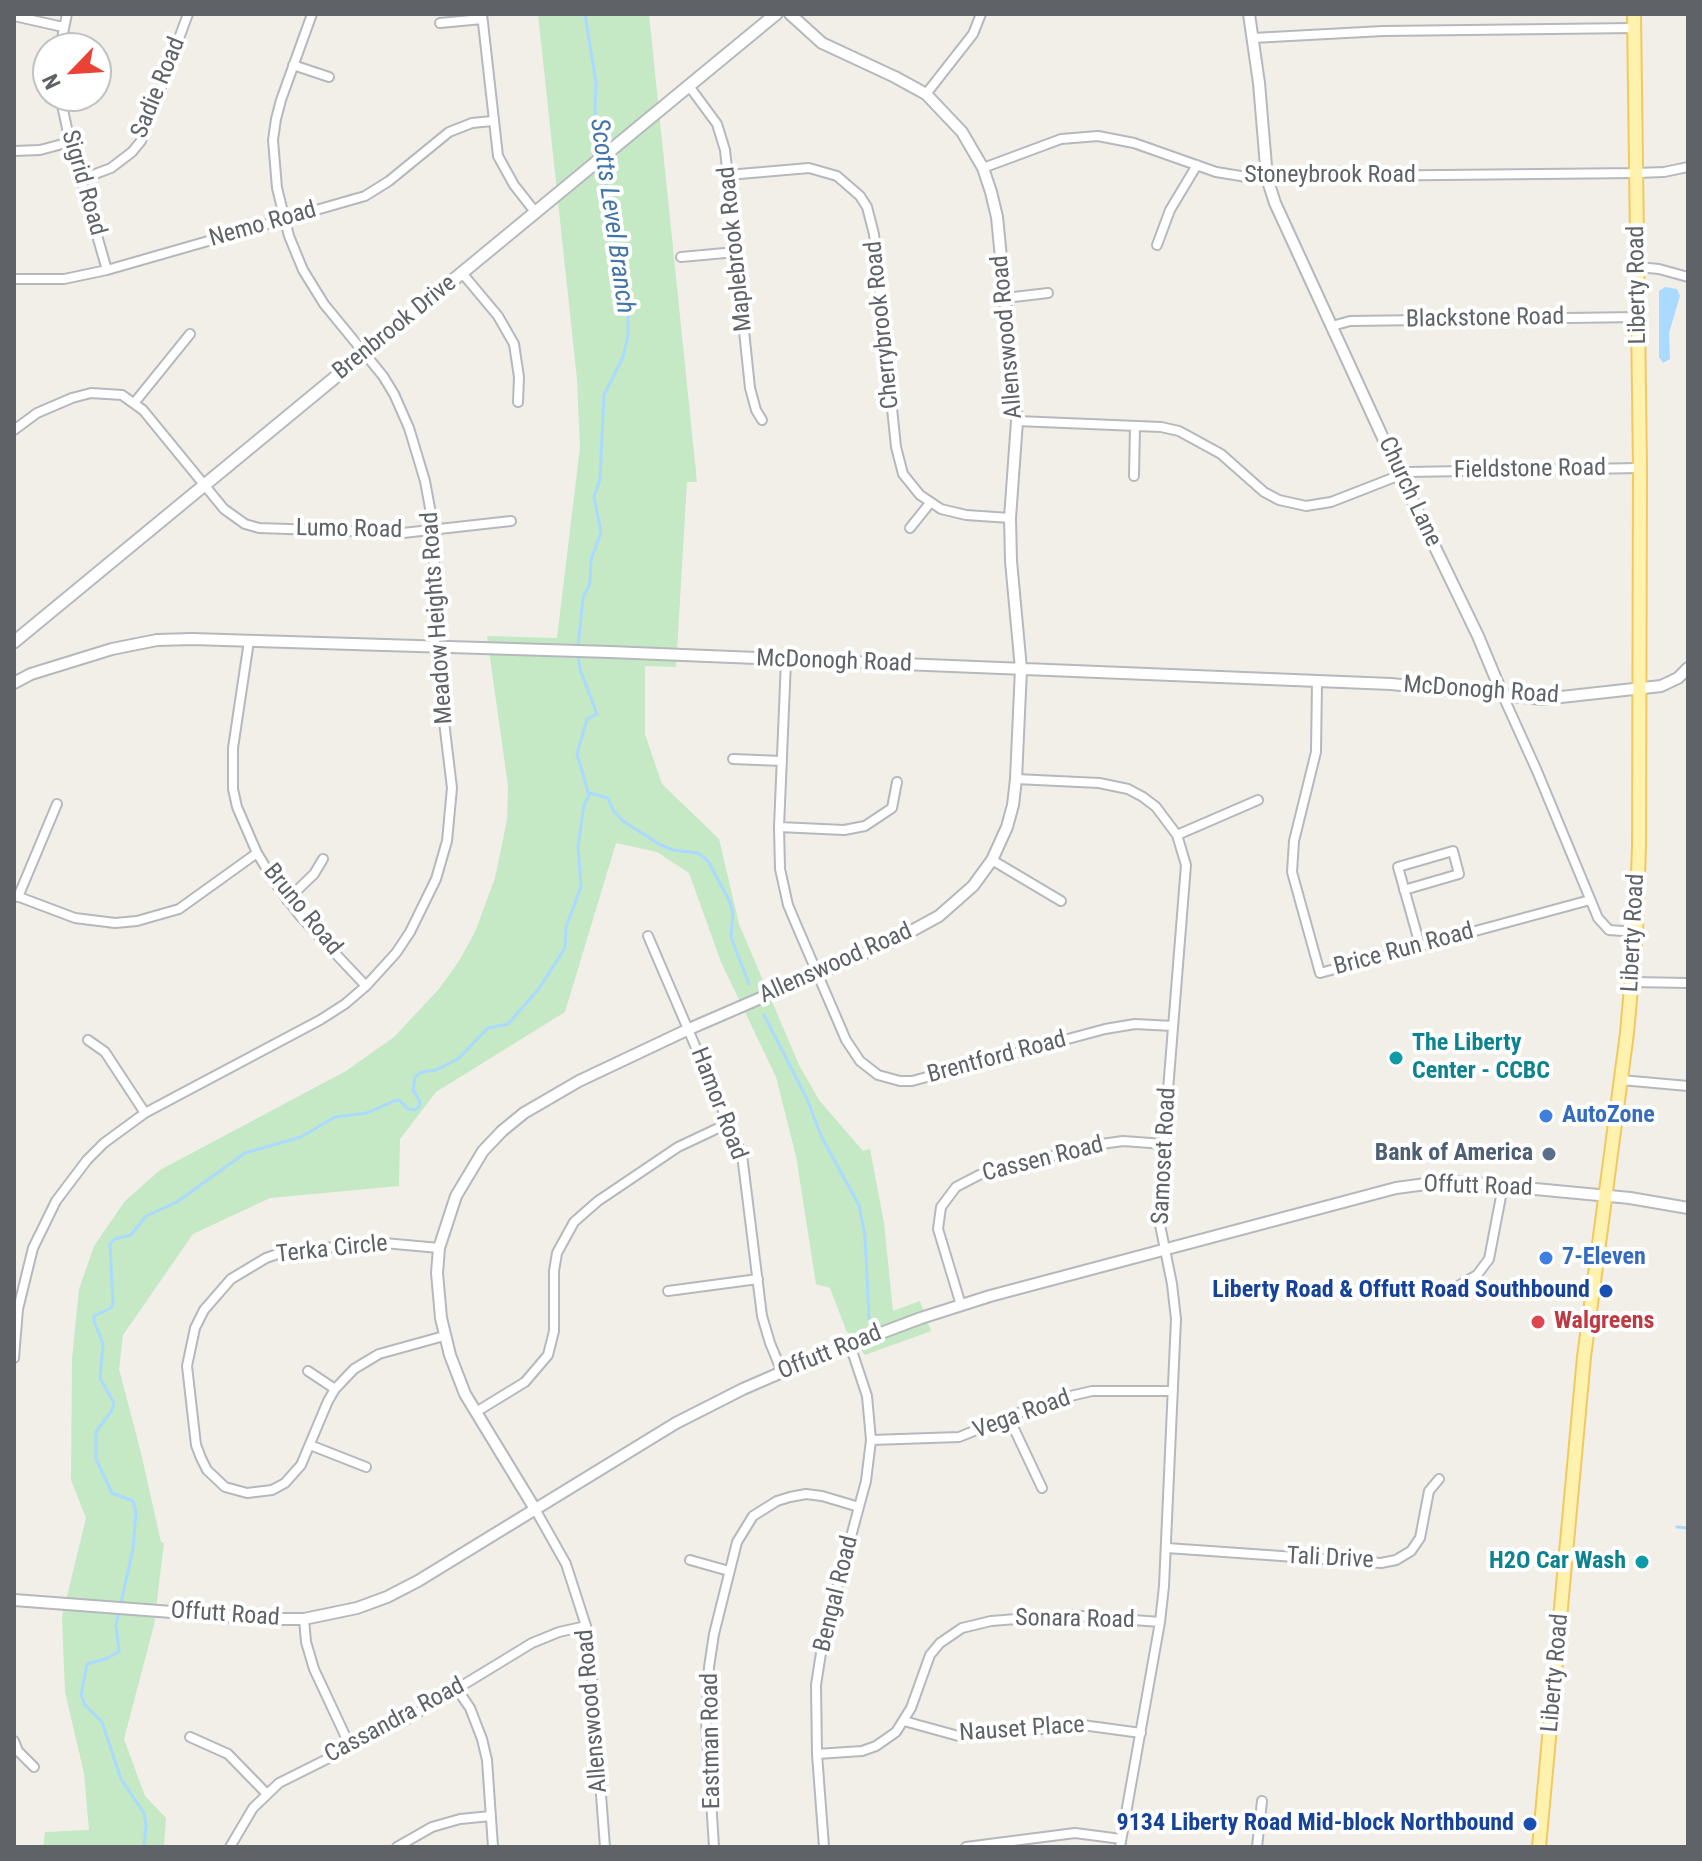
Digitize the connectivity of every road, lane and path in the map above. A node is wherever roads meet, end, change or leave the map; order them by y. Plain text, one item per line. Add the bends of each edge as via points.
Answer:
1 (67, 14) edge
2 (188, 14) edge
3 (312, 14) edge
4 (776, 14) edge
5 (790, 14) edge
6 (981, 14) edge
7 (1249, 14) edge
8 (14, 16) edge
9 (482, 16) edge
10 (1634, 21) edge
11 (440, 23) dead end
12 (63, 27) junction
13 (62, 32) edge
14 (1253, 38) junction
15 (293, 65) junction
16 (329, 77) dead end
17 (689, 86) junction
18 (926, 94) junction
19 (63, 112) edge
20 (492, 121) junction
21 (70, 142) junction
22 (14, 151) edge
23 (1197, 165) junction
24 (1688, 167) edge
25 (983, 168) junction
26 (1637, 173) junction
27 (728, 175) junction
28 (1267, 178) junction
29 (82, 179) junction
30 (536, 213) junction
31 (284, 218) junction
32 (1157, 245) dead end
33 (736, 252) junction
34 (681, 257) dead end
35 (1638, 267) junction
36 (107, 270) junction
37 (462, 273) junction
38 (1688, 277) edge
39 (14, 279) edge
40 (1048, 293) dead end
41 (1005, 298) junction
42 (1639, 317) junction
43 (1332, 326) junction
44 (190, 334) dead end
45 (365, 353) junction
46 (135, 402) junction
47 (518, 402) dead end
48 (762, 420) dead end
49 (1017, 421) junction
50 (1135, 426) junction
51 (14, 430) edge
52 (1640, 468) junction
53 (1400, 475) junction
54 (1134, 476) dead end
55 (204, 485) junction
56 (930, 503) junction
57 (1010, 518) junction
58 (511, 521) dead end
59 (910, 528) dead end
60 (434, 530) junction
61 (249, 641) junction
62 (14, 642) edge
63 (435, 647) junction
64 (786, 661) junction
65 (1688, 668) edge
66 (1021, 669) junction
67 (14, 672) edge
68 (31, 674) junction
69 (1317, 682) junction
70 (14, 683) edge
71 (1639, 690) junction
72 (1503, 696) junction
73 (733, 759) dead end
74 (782, 761) junction
75 (1016, 779) junction
76 (897, 782) dead end
77 (1258, 800) dead end
78 (57, 804) dead end
79 (779, 827) junction
80 (1177, 835) junction
81 (257, 853) junction
82 (323, 859) dead end
83 (992, 860) junction
84 (1404, 890) junction
85 (16, 896) edge
86 (287, 900) junction
87 (1590, 900) junction
88 (1061, 901) dead end
89 (1636, 932) junction
90 (648, 936) dead end
91 (1420, 945) junction
92 (817, 973) junction
93 (1632, 982) junction
94 (1688, 983) edge
95 (366, 986) junction
96 (1173, 1026) junction
97 (689, 1029) junction
98 (88, 1040) dead end
99 (1621, 1080) junction
100 (1688, 1086) edge
101 (145, 1113) junction
102 (729, 1123) junction
103 (1164, 1144) junction
104 (1503, 1186) junction
105 (1605, 1196) junction
106 (1688, 1208) edge
107 (439, 1248) junction
108 (1164, 1249) junction
109 (758, 1279) junction
110 (1455, 1288) dead end
111 (668, 1291) dead end
112 (961, 1305) junction
113 (444, 1336) junction
114 (850, 1345) junction
115 (14, 1358) edge
116 (308, 1371) dead end
117 (782, 1372) junction
118 (335, 1389) junction
119 (1173, 1391) junction
120 (476, 1412) junction
121 (1009, 1418) junction
122 (871, 1440) junction
123 (310, 1445) junction
124 (366, 1467) dead end
125 (1439, 1479) dead end
126 (1042, 1488) dead end
127 (859, 1507) junction
128 (535, 1509) junction
129 (1167, 1548) junction
130 (690, 1560) dead end
131 (729, 1571) junction
132 (14, 1600) edge
133 (304, 1619) junction
134 (1160, 1622) junction
135 (586, 1626) junction
136 (457, 1689) junction
137 (904, 1721) junction
138 (1141, 1733) junction
139 (190, 1737) dead end
140 (14, 1741) edge
141 (350, 1746) junction
142 (817, 1754) junction
143 (34, 1767) dead end
144 (266, 1793) junction
145 (1262, 1801) dead end
146 (491, 1816) junction
147 (1121, 1843) edge
148 (230, 1847) edge
149 (397, 1847) edge
150 (493, 1847) edge
151 (605, 1847) edge
152 (714, 1847) edge
153 (824, 1847) edge
154 (966, 1847) edge
155 (1257, 1847) edge
156 (1539, 1847) edge

1 - 12 street
2 - 29 street, Sadie Road via 141,141 111,168
3 - 15 street, Meadow Heights Road
4 - 17 main road, Brenbrook Drive
5 - 18 street, Allenswood Road via 822,43
6 - 18 street via 973,34
7 - 14 street, Church Lane
8 - 12 street
9 - 11 street
9 - 20 street
10 - 14 street
10 - 26 main road, Liberty Road
12 - 13 street
14 - 28 street, Church Lane
15 - 16 street
15 - 31 street, Meadow Heights Road via 273,140
17 - 27 street, Maplebrook Road via 722,136
17 - 30 main road, Brenbrook Drive
18 - 25 street, Allenswood Road via 962,132
19 - 21 street, Sigrid Road
20 - 30 street via 503,168
20 - 31 street, Nemo Road via 449,132 365,196
21 - 22 street
21 - 29 street, Sigrid Road
23 - 25 street, Stoneybrook Road via 1098,136 1061,139
23 - 28 street, Stoneybrook Road via 1232,176
23 - 32 street via 1170,210
24 - 26 street, Stoneybrook Road
25 - 41 street, Allenswood Road via 997,217
26 - 28 street, Stoneybrook Road
26 - 35 main road, Liberty Road
27 - 33 street, Maplebrook Road
27 - 56 street, Cherrybrook Road via 809,168 837,176 867,207 896,447 903,474
28 - 43 street, Church Lane
29 - 36 street, Sigrid Road
30 - 37 main road, Brenbrook Drive
31 - 36 street, Nemo Road
31 - 45 street, Meadow Heights Road via 311,285
33 - 34 street
33 - 48 street, Maplebrook Road via 750,388
35 - 38 street
35 - 42 main road, Liberty Road
36 - 39 street, Nemo Road via 64,279
37 - 45 main road, Brenbrook Drive
37 - 47 street via 514,344
40 - 41 street
41 - 49 street, Allenswood Road
42 - 43 street, Blackstone Road via 1350,321
42 - 52 main road, Liberty Road
43 - 53 street, Church Lane
44 - 46 street
45 - 55 main road, Brenbrook Drive
45 - 60 street, Meadow Heights Road via 394,394 409,428
46 - 51 street via 122,395 91,393 52,406
46 - 55 street, Lumo Road
49 - 50 street, Fieldstone Road
49 - 57 street, Allenswood Road
50 - 53 street, Fieldstone Road via 1193,436 1264,492 1291,504 1331,502
50 - 54 street
52 - 53 street, Fieldstone Road
52 - 71 main road, Liberty Road
53 - 72 street, Church Lane
55 - 60 street, Lumo Road via 234,518 259,528
55 - 62 main road, Brenbrook Drive
56 - 57 street via 954,513
56 - 59 street
57 - 66 street, Allenswood Road
58 - 60 street, Lumo Road
60 - 63 street, Meadow Heights Road
61 - 63 street, McDonogh Road
61 - 68 street, McDonogh Road via 133,643
61 - 81 street, Bruno Road via 232,769 237,807
63 - 64 street, McDonogh Road
63 - 95 street, Meadow Heights Road via 452,788 447,841 436,879 410,932
64 - 66 street, McDonogh Road
64 - 74 street, Brentford Road
65 - 71 street, McDonogh Road via 1668,684
66 - 69 street, McDonogh Road
66 - 75 street, Allenswood Road
67 - 68 street, McDonogh Road
68 - 70 street, McDonogh Road
69 - 72 street, McDonogh Road
69 - 91 street, Brice Run Road via 1316,752 1294,841 1292,872 1320,973
71 - 72 street, McDonogh Road via 1543,699
71 - 89 main road, Liberty Road
72 - 87 street, Church Lane
73 - 74 street
74 - 79 street, Brentford Road
75 - 80 street, Samoset Road via 1128,789 1156,807
75 - 83 street, Allenswood Road via 1007,827
76 - 79 street via 892,808 865,826
77 - 80 street
78 - 85 street
79 - 92 street, Brentford Road via 788,905
80 - 96 street, Samoset Road via 1186,865
81 - 85 street via 179,909 137,921 75,918
81 - 86 street, Bruno Road
82 - 86 street
83 - 88 street
83 - 92 street, Allenswood Road via 973,886 939,916
84 - 84 street via 1398,867 1453,851 1459,874
84 - 91 street
86 - 95 street, Bruno Road
87 - 89 street, Church Lane via 1609,930
87 - 91 street, Brice Run Road
89 - 93 main road, Liberty Road
90 - 97 street, Hamor Road
92 - 96 street, Brentford Road via 860,1061 878,1075 900,1081 1105,1029
92 - 97 street, Allenswood Road
93 - 94 street
93 - 99 main road, Liberty Road
95 - 101 street, Meadow Heights Road via 320,1020
96 - 103 street, Samoset Road
97 - 102 street, Hamor Road
97 - 107 street, Allenswood Road via 548,1098 502,1131 456,1196
98 - 101 street via 105,1052
99 - 100 street
99 - 105 main road, Liberty Road
101 - 115 street, Meadow Heights Road via 87,1160 44,1223 23,1280
102 - 109 street, Hamor Road via 742,1155
102 - 120 street via 678,1147 574,1222 557,1253 548,1355 525,1382
103 - 108 street, Samoset Road via 1158,1215
103 - 112 street, Cassen Road via 1094,1145 979,1175 956,1187 941,1207 938,1229
104 - 105 street, Offutt Road
104 - 108 street, Offutt Road via 1410,1185
104 - 110 street via 1489,1259 1477,1275
105 - 106 street, Offutt Road
105 - 156 main road, Liberty Road via 1584,1357
107 - 113 street, Allenswood Road
107 - 123 street, Terka Circle via 393,1243 286,1251 231,1279 204,1310 190,1347 187,1383 196,1445 207,1470 225,1487 259,1493 294,1476
108 - 112 street, Offutt Road
108 - 119 street, Samoset Road via 1175,1301
109 - 111 street
109 - 117 street, Hamor Road via 765,1330
112 - 114 street, Offutt Road
113 - 118 street, Terka Circle via 379,1354
113 - 120 street, Allenswood Road
114 - 117 street, Offutt Road
114 - 122 street, Bengal Road via 867,1396
116 - 118 street
117 - 128 street, Offutt Road via 676,1423
118 - 123 street, Terka Circle
119 - 121 street, Vega Road via 1092,1391
119 - 129 street, Samoset Road
120 - 128 street, Allenswood Road
121 - 122 street, Vega Road via 959,1437
121 - 126 street
122 - 127 street, Bengal Road
123 - 124 street
125 - 129 street, Tali Drive via 1429,1491 1420,1538 1396,1560
127 - 131 street, Eastman Road via 806,1494 777,1501 744,1528
127 - 142 street, Bengal Road via 819,1663
128 - 133 street, Offutt Road via 387,1597
128 - 135 street, Allenswood Road via 566,1564
129 - 134 street, Samoset Road
130 - 131 street
131 - 152 street, Eastman Road via 709,1667 706,1721
132 - 133 street, Offutt Road
133 - 141 street via 308,1654
134 - 137 street, Sonara Road via 1067,1615 962,1628 930,1655
134 - 138 street, Samoset Road
135 - 136 street, Cassandra Road via 546,1636
135 - 151 street, Allenswood Road
136 - 141 street, Cassandra Road
136 - 146 street via 482,1739
137 - 138 street, Nauset Place via 962,1737 1082,1725
137 - 142 street, Sonara Road via 876,1746
138 - 147 street, Samoset Road
139 - 144 street via 228,1754
140 - 143 street
141 - 144 street, Cassandra Road
142 - 153 street, Bengal Road
144 - 148 street, Cassandra Road
145 - 155 street
146 - 149 street via 447,1822
146 - 150 street
147 - 154 street via 1075,1833

